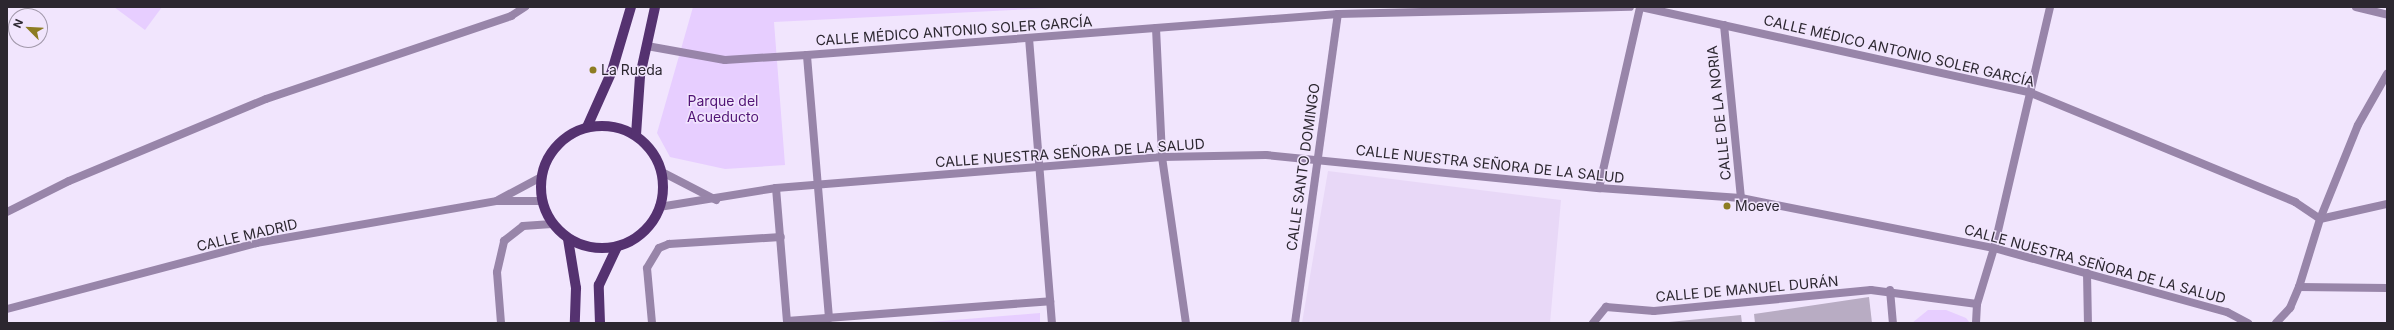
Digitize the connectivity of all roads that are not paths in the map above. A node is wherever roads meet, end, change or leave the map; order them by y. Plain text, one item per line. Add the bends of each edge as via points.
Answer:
1 (525, 7) edge
2 (632, 7) edge
3 (655, 7) edge
4 (1630, 7) edge
5 (1640, 7) edge
6 (2050, 7) edge
7 (2356, 7) edge
8 (1338, 14) junction
9 (2387, 15) edge
10 (1724, 25) junction
11 (1156, 28) junction
12 (1029, 38) junction
13 (647, 46) junction
14 (807, 55) junction
15 (2387, 74) edge
16 (2031, 93) junction
17 (587, 127) junction
18 (636, 134) junction
19 (1162, 157) junction
20 (1317, 160) junction
21 (1040, 167) junction
22 (662, 172) junction
23 (541, 177) junction
24 (818, 184) junction
25 (776, 188) junction
26 (1599, 188) junction
27 (1741, 198) junction
28 (716, 200) junction
29 (497, 201) junction
30 (542, 201) junction
31 (2387, 204) edge
32 (659, 207) junction
33 (7, 212) edge
34 (2320, 219) junction
35 (552, 224) junction
36 (781, 237) junction
37 (568, 238) junction
38 (617, 247) junction
39 (1994, 248) junction
40 (2087, 273) junction
41 (2300, 287) junction
42 (2387, 288) edge
43 (1890, 290) junction
44 (1050, 301) junction
45 (1976, 304) junction
46 (7, 309) edge
47 (829, 318) junction
48 (787, 322) edge
49 (501, 323) edge
50 (576, 323) edge
51 (600, 323) edge
52 (652, 323) edge
53 (1052, 323) edge
54 (1186, 323) edge
55 (1295, 323) edge
56 (1592, 323) edge
57 (1893, 323) edge
58 (1976, 323) edge
59 (2088, 323) edge
60 (2248, 323) edge
61 (2276, 323) edge

1 - 33 street via 511,16 266,99 69,181
2 - 17 main road via 612,71
3 - 13 main road
4 - 8 street, CALLE MÉDICO ANTONIO SOLER GARCÍA
5 - 10 street, CALLE MÉDICO ANTONIO SOLER GARCÍA
5 - 26 street
6 - 16 street
7 - 9 street
8 - 11 street, CALLE MÉDICO ANTONIO SOLER GARCÍA
8 - 20 street, CALLE SANTO DOMINGO
10 - 16 street, CALLE MÉDICO ANTONIO SOLER GARCÍA
10 - 27 street, CALLE DE LA NORIA
11 - 12 street, CALLE MÉDICO ANTONIO SOLER GARCÍA
11 - 19 street
12 - 14 street, CALLE MÉDICO ANTONIO SOLER GARCÍA
12 - 21 street
13 - 14 street, CALLE MÉDICO ANTONIO SOLER GARCÍA via 725,60
13 - 18 main road via 640,76
14 - 24 street
15 - 34 street via 2358,126
16 - 34 street, CALLE MÉDICO ANTONIO SOLER GARCÍA via 2295,202
16 - 39 street
17 - 18 main road via 612,125
17 - 23 main road via 566,137 549,155
18 - 22 main road via 652,150
19 - 20 street, CALLE NUESTRA SEÑORA DE LA SALUD via 1266,155
19 - 21 street, CALLE NUESTRA SEÑORA DE LA SALUD
19 - 54 street
20 - 26 street, CALLE NUESTRA SEÑORA DE LA SALUD
20 - 55 street, CALLE SANTO DOMINGO
21 - 24 street, CALLE NUESTRA SEÑORA DE LA SALUD
21 - 44 street
22 - 28 street
22 - 32 main road via 664,195
23 - 29 street, CALLE MADRID
23 - 30 main road
24 - 25 street, CALLE NUESTRA SEÑORA DE LA SALUD
24 - 47 street
25 - 28 street, CALLE NUESTRA SEÑORA DE LA SALUD
25 - 36 street
26 - 27 street, CALLE NUESTRA SEÑORA DE LA SALUD
27 - 39 street, CALLE NUESTRA SEÑORA DE LA SALUD
28 - 32 street, CALLE NUESTRA SEÑORA DE LA SALUD
29 - 30 street, CALLE MADRID
29 - 46 street, CALLE MADRID via 256,243
30 - 35 main road
31 - 34 street
32 - 38 main road via 656,219 640,237
34 - 41 street
35 - 37 main road
35 - 49 street via 523,226 504,241 497,272
36 - 48 street
36 - 52 street via 669,244 659,248 647,268
37 - 38 main road via 593,249
37 - 50 main road via 576,288
38 - 51 main road via 599,285
39 - 40 street, CALLE NUESTRA SEÑORA DE LA SALUD
39 - 45 street
40 - 59 street
40 - 60 street, CALLE NUESTRA SEÑORA DE LA SALUD via 2227,312
41 - 42 street
41 - 61 street via 2290,308
43 - 45 street, CALLE DE MANUEL DURÁN
43 - 56 street, CALLE DE MANUEL DURÁN via 1654,311 1606,307
43 - 57 street
44 - 47 street
44 - 53 street
45 - 58 street
47 - 48 street

